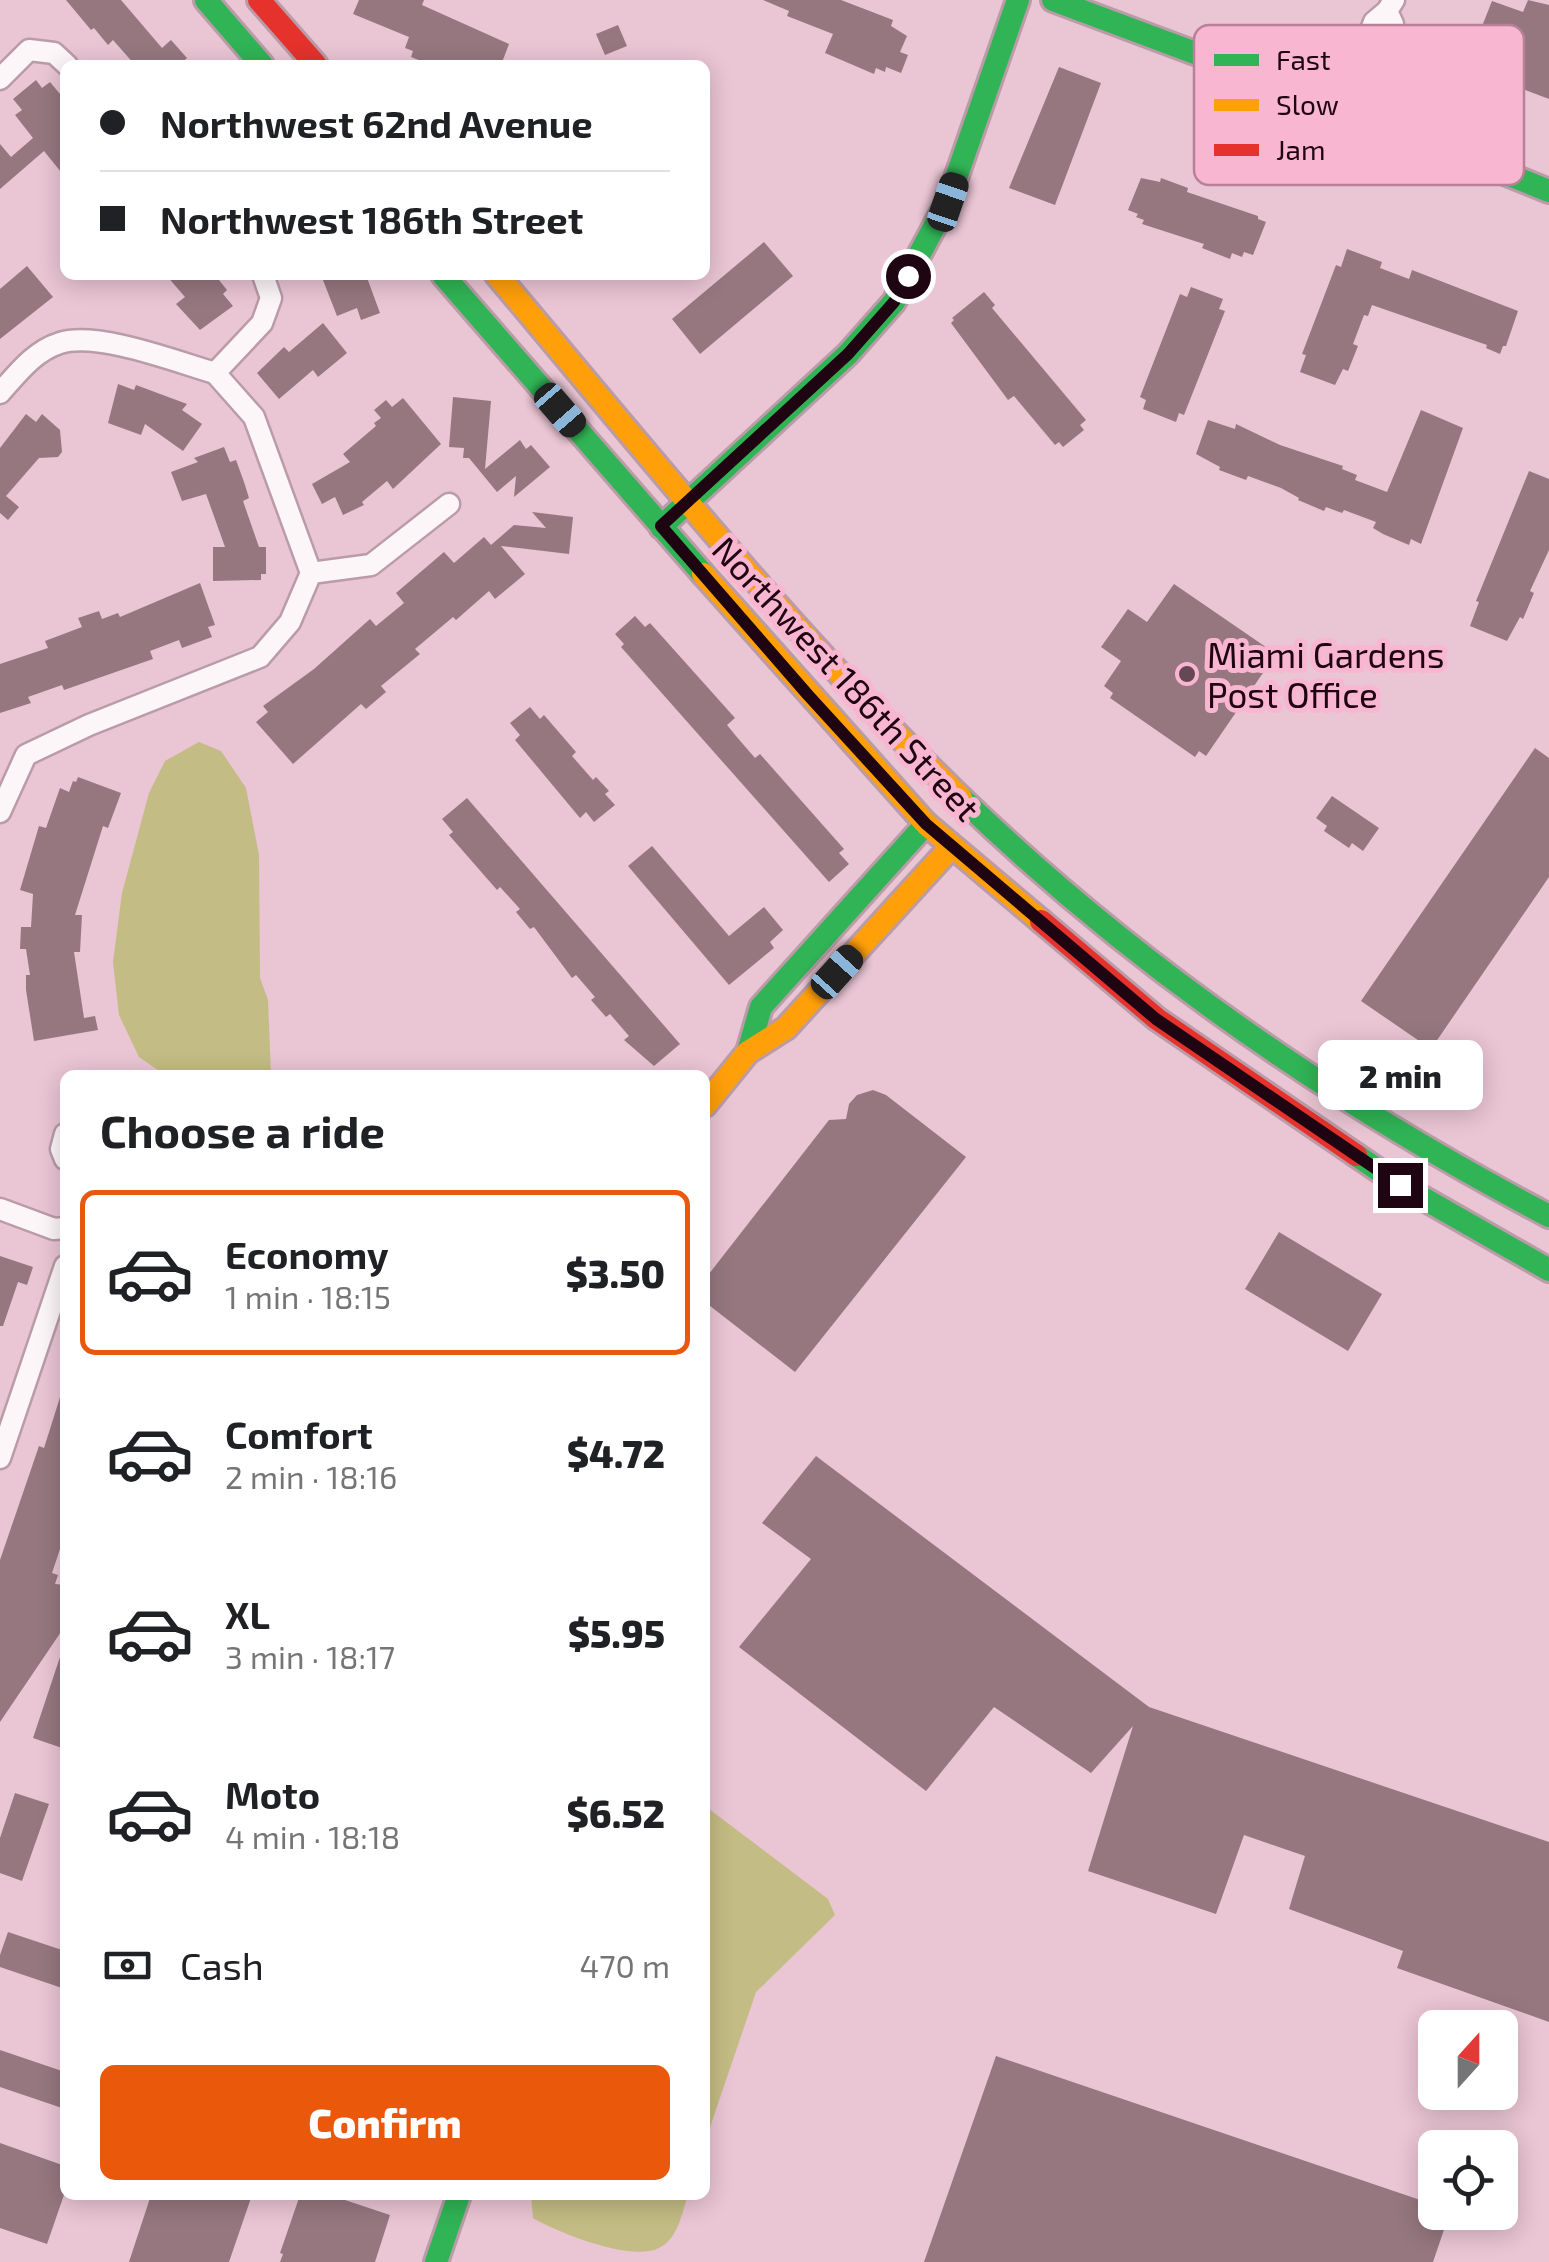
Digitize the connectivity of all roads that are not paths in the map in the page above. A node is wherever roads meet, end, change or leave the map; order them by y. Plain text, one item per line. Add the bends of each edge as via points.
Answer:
1 (259, 0) edge
2 (1018, 0) edge
3 (1053, 0) edge
4 (210, 1) edge
5 (1194, 53) edge
6 (61, 60) edge
7 (258, 60) edge
8 (312, 60) edge
9 (0, 79) edge
10 (1524, 181) edge
11 (1549, 191) edge
12 (264, 280) edge
13 (448, 280) edge
14 (500, 280) edge
15 (215, 373) junction
16 (0, 393) edge
17 (689, 501) junction
18 (449, 504) dead end
19 (661, 526) junction
20 (311, 572) junction
21 (899, 794) junction
22 (0, 812) edge
23 (981, 816) junction
24 (926, 824) junction
25 (952, 846) junction
26 (1016, 848) junction
27 (748, 1052) junction
28 (710, 1099) edge
29 (1289, 1109) junction
30 (1511, 1196) junction
31 (0, 1209) edge
32 (1549, 1216) edge
33 (60, 1228) edge
34 (1549, 1270) edge
35 (60, 1281) edge
36 (0, 1458) edge
37 (456, 2200) edge
38 (436, 2262) edge

1 - 8 main road
2 - 17 main road via 948,202 894,302 848,354
3 - 5 main road
4 - 7 main road
6 - 9 street via 30,50
10 - 11 main road
12 - 15 street via 272,298 262,323
13 - 19 main road, Northwest 186th Street
14 - 17 main road, Northwest 186th Street
15 - 16 street via 105,342 62,342 30,360
15 - 20 street via 254,417
17 - 19 main road
17 - 23 main road, Northwest 186th Street via 815,646
18 - 20 street via 371,564
19 - 21 main road, Northwest 186th Street
20 - 22 street via 290,622 260,657 26,756
21 - 23 main road
21 - 24 main road, Northwest 186th Street
23 - 26 main road, Northwest 186th Street
24 - 25 main road, Northwest 186th Street
24 - 26 main road
24 - 27 main road via 761,1007
25 - 27 main road via 786,1028
25 - 29 main road, Northwest 186th Street via 1156,1019
26 - 30 main road, Northwest 186th Street via 1178,986 1412,1140
27 - 28 main road
29 - 30 main road via 1298,1097 1313,1097 1480,1198
29 - 34 main road, Northwest 186th Street via 1400,1185
30 - 32 main road, Northwest 186th Street
31 - 33 street
35 - 36 street
37 - 38 main road

